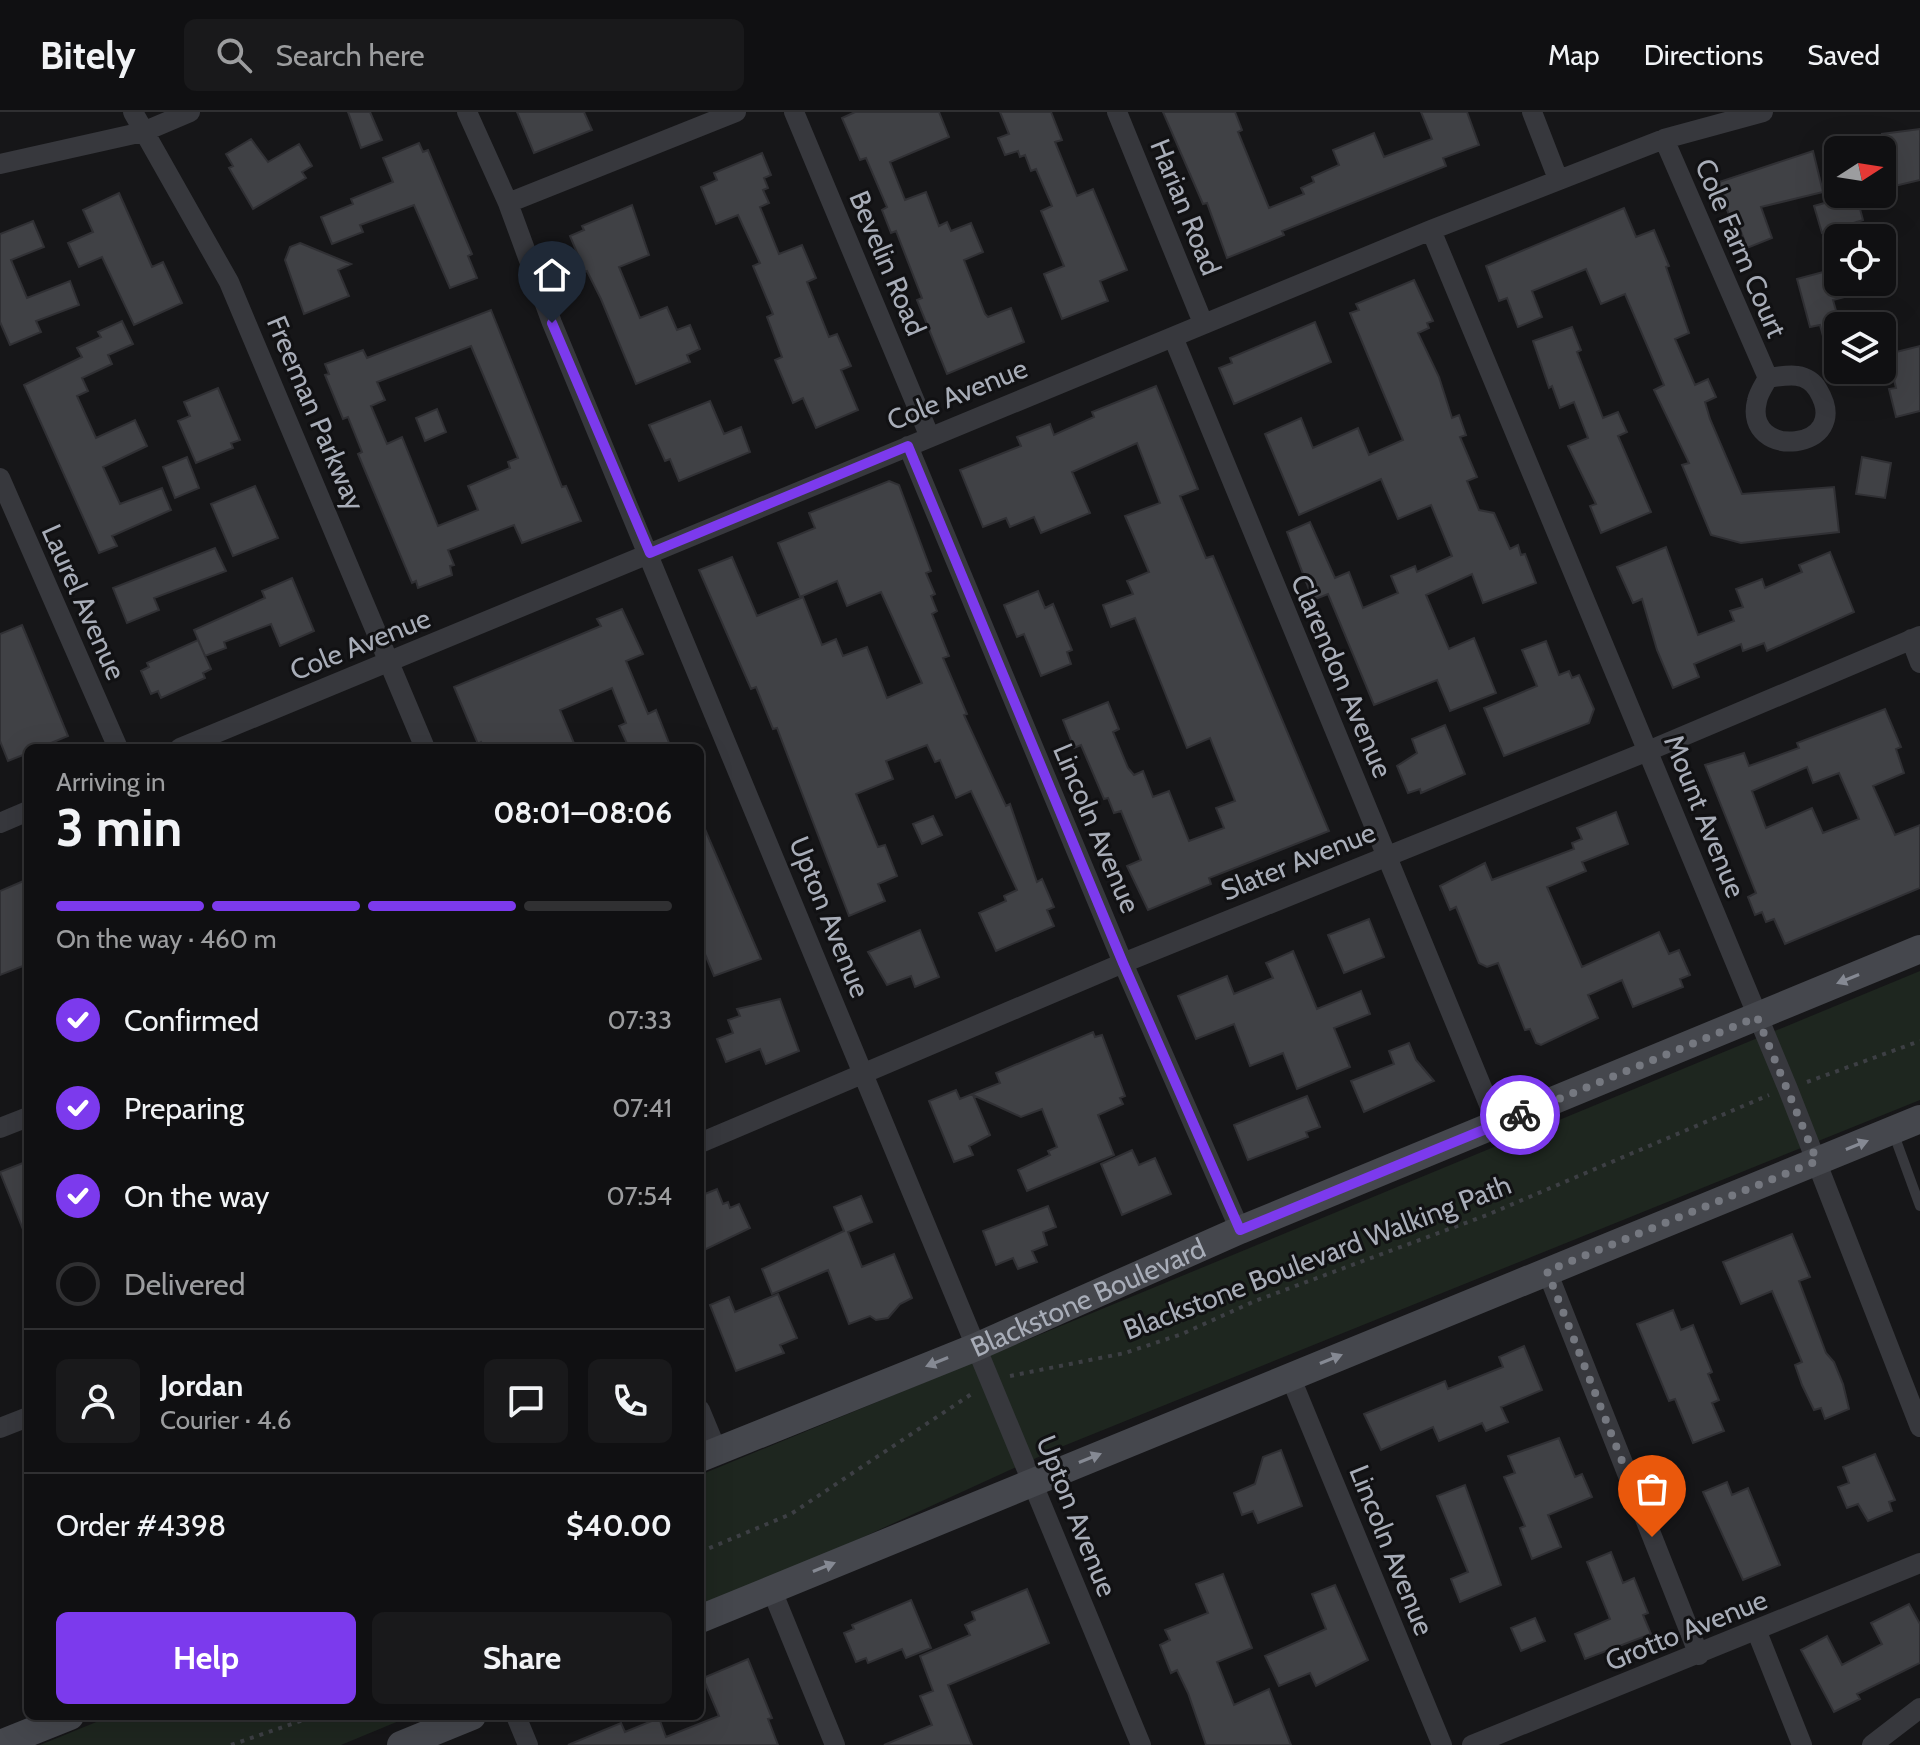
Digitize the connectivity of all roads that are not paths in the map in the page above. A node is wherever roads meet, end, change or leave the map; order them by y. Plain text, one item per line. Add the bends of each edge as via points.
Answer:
1 (133, 112) edge
2 (190, 112) edge
3 (467, 112) edge
4 (736, 112) edge
5 (794, 112) edge
6 (1117, 112) edge
7 (1532, 112) edge
8 (1763, 112) edge
9 (143, 132) junction
10 (1664, 139) junction
11 (0, 164) edge
12 (1558, 179) junction
13 (508, 203) junction
14 (1431, 230) junction
15 (1203, 323) junction
16 (1173, 337) junction
17 (1768, 378) dead end
18 (929, 435) junction
19 (908, 446) junction
20 (0, 478) edge
21 (650, 553) junction
22 (1915, 638) edge
23 (390, 663) junction
24 (1920, 663) edge
25 (116, 744) edge
26 (190, 744) edge
27 (423, 744) edge
28 (1648, 751) junction
29 (24, 813) edge
30 (0, 823) edge
31 (1387, 855) junction
32 (1920, 949) edge
33 (1123, 963) junction
34 (1757, 1017) junction
35 (865, 1075) junction
36 (24, 1119) edge
37 (1920, 1119) edge
38 (1497, 1124) junction
39 (0, 1128) edge
40 (1893, 1130) junction
41 (704, 1141) edge
42 (1817, 1161) junction
43 (1919, 1201) edge
44 (1240, 1230) junction
45 (1547, 1271) junction
46 (976, 1347) junction
47 (1290, 1376) junction
48 (24, 1419) edge
49 (1920, 1427) edge
50 (0, 1428) edge
51 (704, 1432) edge
52 (708, 1455) edge
53 (1033, 1482) junction
54 (1920, 1563) edge
55 (771, 1588) junction
56 (704, 1617) edge
57 (1757, 1632) junction
58 (1699, 1655) junction
59 (1920, 1708) edge
60 (60, 1720) edge
61 (462, 1720) edge
62 (518, 1720) edge
63 (0, 1744) edge
64 (401, 1745) edge
65 (528, 1745) edge
66 (835, 1745) edge
67 (1141, 1745) edge
68 (1442, 1745) edge
69 (1472, 1745) edge
70 (1802, 1745) edge
71 (1872, 1745) edge

1 - 9 street, Freeman Parkway
2 - 9 street
3 - 13 street, Upton Avenue
4 - 13 street
5 - 18 street, Bevelin Road
6 - 15 street, Harian Road
7 - 12 street
8 - 10 street, Cole Avenue
9 - 11 street
9 - 23 street, Freeman Parkway via 229,282
10 - 12 street, Cole Avenue
10 - 17 street, Cole Farm Court
12 - 14 street, Cole Avenue
13 - 21 street, Upton Avenue via 552,323
14 - 15 street, Cole Avenue
14 - 28 street, Mount Avenue
15 - 16 street, Cole Avenue
16 - 18 street, Cole Avenue
16 - 31 street, Clarendon Avenue
18 - 19 street, Cole Avenue
19 - 21 street, Cole Avenue
19 - 33 street, Lincoln Avenue
20 - 25 street, Laurel Avenue
21 - 23 street, Cole Avenue
21 - 35 street, Upton Avenue
22 - 24 street
22 - 28 street, Slater Avenue
23 - 26 street, Cole Avenue
23 - 27 street, Freeman Parkway
28 - 31 street, Slater Avenue
28 - 34 street, Mount Avenue
29 - 30 street
31 - 33 street, Slater Avenue
31 - 38 street, Clarendon Avenue
32 -> 34 main road, Blackstone Boulevard
33 - 35 street, Slater Avenue
33 - 44 street, Lincoln Avenue
34 - 38 main road, Blackstone Boulevard
34 - 42 street, Mount Avenue
35 - 41 street, Slater Avenue
35 - 46 street, Upton Avenue
36 - 39 street
37 - 40 main road
38 - 44 main road, Blackstone Boulevard
42 -> 40 main road
40 - 43 lane
42 - 45 main road
42 - 49 street, Mount Avenue
44 - 46 main road, Blackstone Boulevard
47 -> 45 main road
45 - 58 street
46 -> 52 main road, Blackstone Boulevard
46 - 53 street, Upton Avenue
53 -> 47 main road
47 - 68 street, Lincoln Avenue
48 - 50 street
51 - 52 street
55 -> 53 main road
53 - 67 street, Upton Avenue
54 - 57 street, Grotto Avenue
55 - 56 main road
55 - 66 street
57 - 58 street, Grotto Avenue
57 - 70 street
58 - 69 street, Grotto Avenue
59 - 71 street
60 - 63 main road
61 - 64 main road
62 - 65 street

